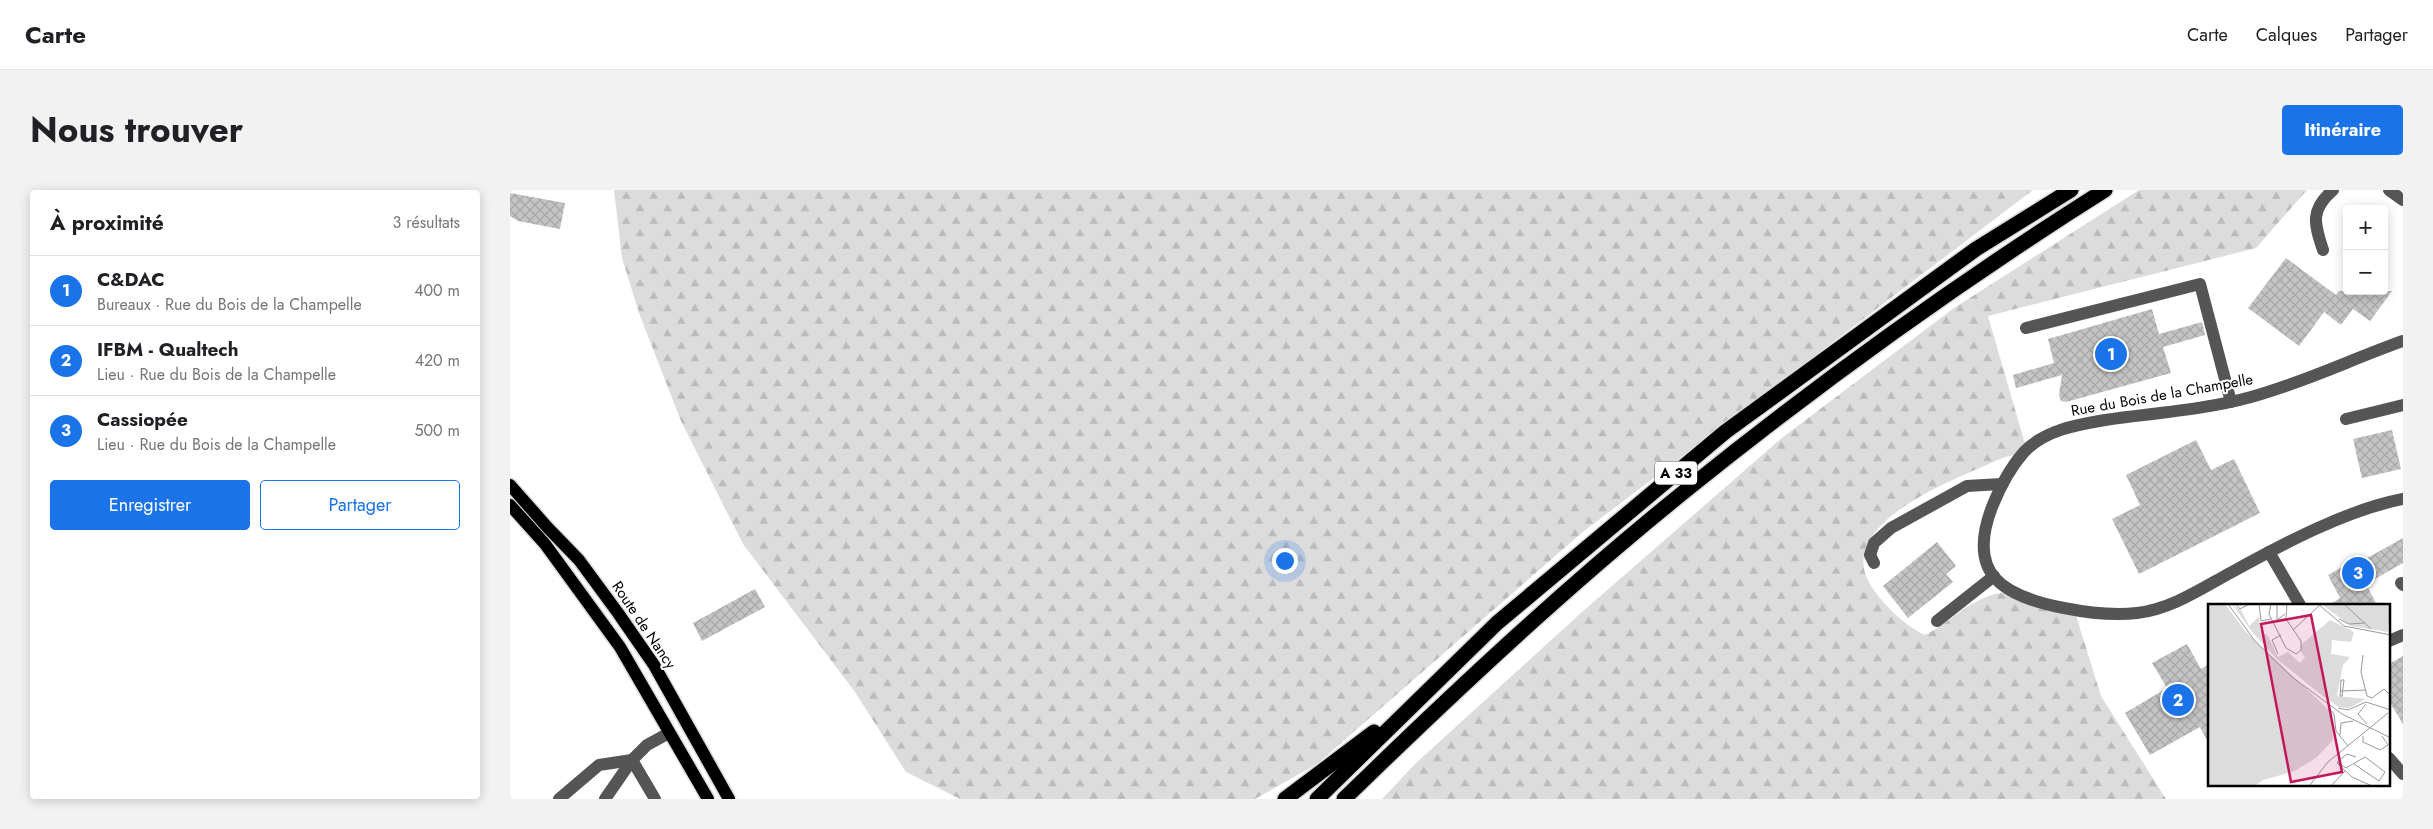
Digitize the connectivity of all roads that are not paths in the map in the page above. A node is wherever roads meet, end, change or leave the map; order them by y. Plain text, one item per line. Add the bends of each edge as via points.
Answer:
1 (2070, 190) edge
2 (2105, 190) edge
3 (2334, 190) edge
4 (2389, 190) edge
5 (2403, 200) edge
6 (2323, 250) dead end
7 (2026, 328) dead end
8 (2403, 341) edge
9 (2231, 402) junction
10 (2403, 405) edge
11 (2346, 419) dead end
12 (2001, 484) junction
13 (510, 485) edge
14 (2403, 499) edge
15 (510, 505) edge
16 (2269, 552) junction
17 (1874, 563) dead end
18 (1994, 576) junction
19 (2299, 604) edge
20 (1937, 621) dead end
21 (2403, 635) edge
22 (2390, 641) edge
23 (1412, 705) junction
24 (669, 733) junction
25 (2390, 759) edge
26 (632, 760) junction
27 (2403, 774) edge
28 (559, 799) edge
29 (605, 799) edge
30 (655, 799) edge
31 (708, 799) edge
32 (729, 799) edge
33 (1285, 799) edge
34 (1317, 799) edge
35 (1344, 799) edge

1 - 23 highway, A 33 via 1976,249 1725,432 1498,623
2 - 35 highway, A 33 via 1901,328 1689,488 1510,642
3 - 6 street via 2320,203 2316,214 2315,227
4 - 5 street
7 - 9 street via 2200,284
8 - 9 street, Rue du Bois de la Champelle via 2310,378
9 - 12 street, Rue du Bois de la Champelle via 2068,427 2032,445
10 - 11 street
12 - 17 street via 1967,486 1891,528 1874,543 1870,555
12 - 18 street, Rue du Bois de la Champelle via 1982,538 1984,558
13 - 32 main road, Route de Nancy via 579,560 623,620 654,665
14 - 16 street, Rue du Bois de la Champelle via 2329,522
15 - 24 main road via 545,544 620,647
16 - 18 street, Rue du Bois de la Champelle via 2176,603 2122,615 2090,613 2027,600 2007,590
16 - 19 street
18 - 20 street
21 - 22 street
23 - 33 highway
23 - 34 highway, A 33
24 - 26 street via 648,745
24 - 31 main road
25 - 27 street
26 - 28 street via 599,765
26 - 29 street
26 - 30 street

